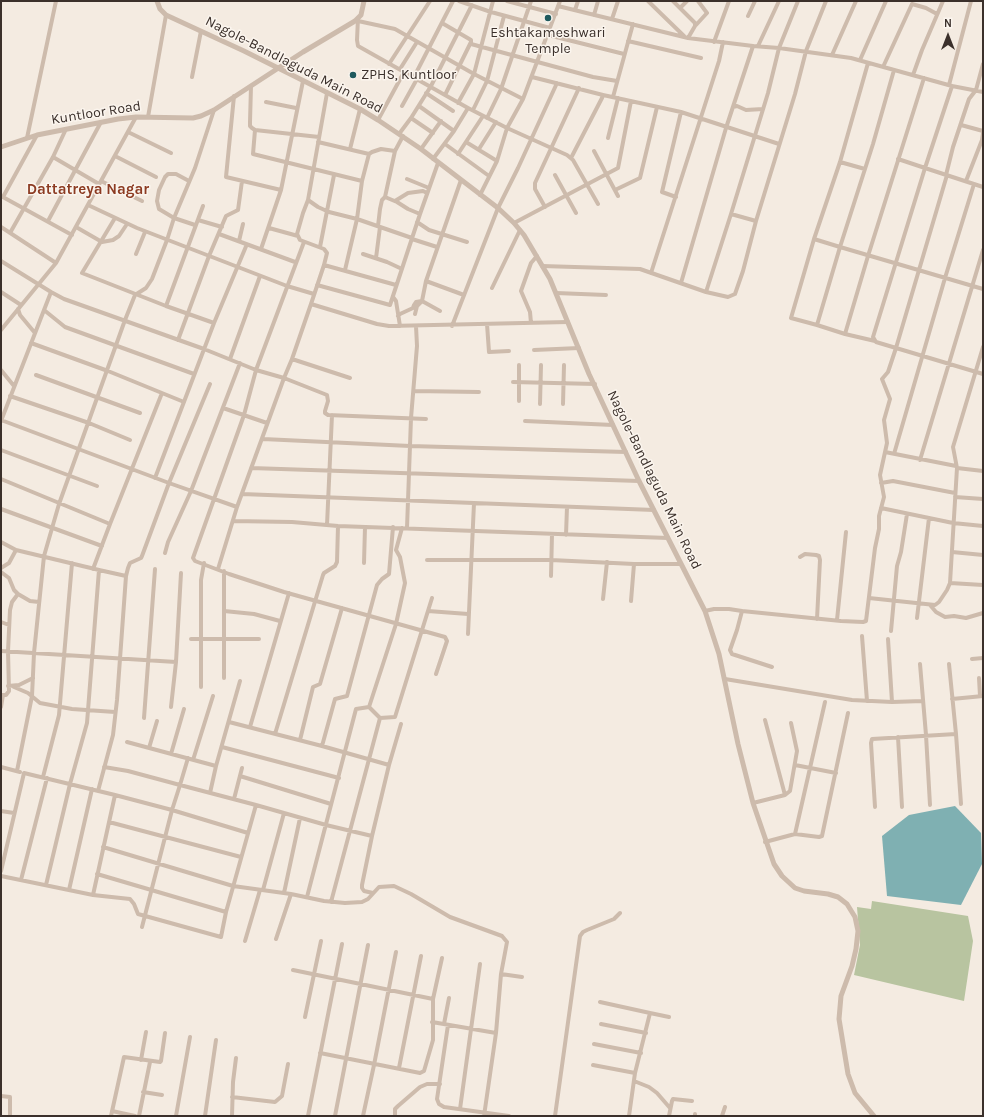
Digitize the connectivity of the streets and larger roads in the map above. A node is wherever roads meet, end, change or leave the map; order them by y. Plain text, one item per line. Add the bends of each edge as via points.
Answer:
1 (56, 1) edge
2 (157, 1) edge
3 (364, 1) edge
4 (430, 1) edge
5 (453, 1) edge
6 (459, 1) edge
7 (479, 1) edge
8 (493, 1) edge
9 (507, 1) edge
10 (531, 1) edge
11 (578, 1) edge
12 (598, 1) edge
13 (618, 1) edge
14 (648, 1) edge
15 (673, 1) edge
16 (687, 1) edge
17 (698, 1) edge
18 (724, 1) edge
19 (754, 1) edge
20 (779, 1) edge
21 (798, 1) edge
22 (826, 1) edge
23 (856, 1) edge
24 (886, 1) edge
25 (943, 1) edge
26 (971, 1) edge
27 (518, 2) edge
28 (559, 3) edge
29 (729, 3) edge
30 (472, 5) junction
31 (477, 7) junction
32 (529, 7) junction
33 (680, 8) junction
34 (575, 10) junction
35 (491, 12) junction
36 (556, 14) junction
37 (594, 14) junction
38 (937, 14) junction
39 (166, 15) junction
40 (504, 16) junction
41 (748, 16) dead end
42 (612, 19) junction
43 (358, 20) junction
44 (525, 21) junction
45 (442, 23) junction
46 (633, 24) junction
47 (696, 25) junction
48 (550, 28) junction
49 (201, 31) junction
50 (458, 32) junction
51 (548, 35) junction
52 (407, 36) junction
53 (686, 37) junction
54 (628, 41) junction
55 (417, 42) junction
56 (714, 42) junction
57 (723, 42) junction
58 (471, 44) junction
59 (753, 46) junction
60 (758, 46) junction
61 (481, 47) junction
62 (779, 48) junction
63 (429, 49) junction
64 (495, 51) junction
65 (806, 51) junction
66 (624, 54) junction
67 (512, 55) junction
68 (832, 55) junction
69 (445, 58) junction
70 (701, 58) dead end
71 (860, 60) junction
72 (537, 62) junction
73 (868, 63) junction
74 (389, 64) junction
75 (983, 64) edge
76 (460, 66) junction
77 (883, 67) junction
78 (279, 69) junction
79 (400, 69) junction
80 (894, 70) junction
81 (404, 72) junction
82 (474, 74) junction
83 (913, 75) junction
84 (192, 77) dead end
85 (532, 77) junction
86 (416, 78) junction
87 (924, 78) junction
88 (487, 80) junction
89 (303, 81) junction
90 (617, 82) junction
91 (556, 83) junction
92 (251, 86) junction
93 (431, 86) junction
94 (950, 86) junction
95 (579, 88) junction
96 (501, 89) junction
97 (976, 90) junction
98 (983, 92) edge
99 (327, 93) junction
100 (426, 93) junction
101 (445, 94) junction
102 (603, 95) junction
103 (234, 96) junction
104 (615, 98) junction
105 (523, 99) junction
106 (631, 101) junction
107 (266, 102) dead end
108 (458, 103) junction
109 (402, 106) dead end
110 (419, 106) junction
111 (657, 107) junction
112 (733, 107) junction
113 (296, 108) junction
114 (468, 108) junction
115 (360, 109) junction
116 (763, 109) junction
117 (214, 110) junction
118 (473, 110) junction
119 (453, 111) dead end
120 (680, 112) junction
121 (136, 117) junction
122 (148, 117) junction
123 (485, 117) junction
124 (412, 118) junction
125 (700, 119) junction
126 (378, 120) junction
127 (440, 121) junction
128 (101, 122) junction
129 (496, 122) junction
130 (961, 125) junction
131 (506, 128) junction
132 (726, 128) junction
133 (66, 129) junction
134 (256, 130) junction
135 (454, 131) junction
136 (128, 132) junction
137 (983, 132) edge
138 (433, 133) junction
139 (292, 134) junction
140 (37, 135) junction
141 (401, 135) junction
142 (754, 136) junction
143 (27, 138) junction
144 (532, 138) junction
145 (608, 138) dead end
146 (319, 140) junction
147 (466, 142) junction
148 (445, 144) junction
149 (779, 144) junction
150 (1, 147) edge
151 (551, 147) junction
152 (350, 149) junction
153 (421, 149) junction
154 (479, 149) junction
155 (395, 150) junction
156 (594, 151) dead end
157 (171, 153) dead end
158 (369, 154) junction
159 (458, 154) junction
160 (115, 156) junction
161 (53, 157) junction
162 (571, 158) junction
163 (898, 158) junction
164 (434, 159) junction
165 (497, 161) junction
166 (840, 162) junction
167 (286, 163) junction
168 (438, 163) junction
169 (925, 168) junction
170 (865, 169) junction
171 (313, 170) junction
172 (75, 171) junction
173 (334, 174) junction
174 (607, 174) junction
175 (555, 175) dead end
176 (947, 175) junction
177 (489, 176) junction
178 (156, 177) dead end
179 (407, 179) dead end
180 (242, 180) junction
181 (461, 180) junction
182 (189, 181) junction
183 (362, 181) junction
184 (966, 181) junction
185 (100, 182) junction
186 (974, 184) junction
187 (586, 185) junction
188 (983, 187) edge
189 (429, 188) junction
190 (281, 190) junction
191 (615, 190) junction
192 (428, 193) junction
193 (480, 194) junction
194 (2, 196) edge
195 (566, 196) junction
196 (618, 196) dead end
197 (385, 197) junction
198 (676, 198) junction
199 (308, 200) junction
200 (142, 201) dead end
201 (395, 201) junction
202 (598, 204) dead end
203 (88, 205) junction
204 (203, 206) dead end
205 (545, 207) junction
206 (25, 208) junction
207 (498, 208) junction
208 (327, 211) junction
209 (576, 213) dead end
210 (420, 214) junction
211 (731, 214) junction
212 (115, 218) junction
213 (174, 218) junction
214 (357, 218) junction
215 (198, 220) junction
216 (48, 221) junction
217 (756, 221) junction
218 (417, 222) junction
219 (127, 224) junction
220 (243, 224) dead end
221 (514, 224) junction
222 (195, 225) junction
223 (379, 226) junction
224 (76, 227) junction
225 (222, 227) junction
226 (269, 228) junction
227 (2, 230) edge
228 (520, 230) junction
229 (146, 232) junction
230 (10, 233) junction
231 (442, 233) junction
232 (219, 234) junction
233 (72, 235) junction
234 (298, 236) junction
235 (412, 238) junction
236 (814, 239) junction
237 (167, 240) junction
238 (239, 241) junction
239 (102, 242) junction
240 (304, 242) junction
241 (467, 242) dead end
242 (247, 244) junction
243 (437, 247) junction
244 (840, 247) junction
245 (187, 248) junction
246 (320, 248) junction
247 (261, 249) junction
248 (983, 250) edge
249 (136, 254) dead end
250 (363, 254) dead end
251 (209, 256) junction
252 (537, 256) junction
253 (868, 256) junction
254 (376, 258) junction
255 (1, 261) edge
256 (295, 262) junction
257 (56, 263) junction
258 (895, 264) junction
259 (324, 265) junction
260 (238, 266) junction
261 (542, 266) junction
262 (402, 269) junction
263 (345, 270) junction
264 (918, 270) junction
265 (651, 274) junction
266 (260, 276) junction
267 (945, 278) junction
268 (426, 281) junction
269 (681, 283) junction
270 (39, 284) junction
271 (318, 285) junction
272 (396, 285) junction
273 (287, 286) junction
274 (972, 286) junction
275 (492, 288) dead end
276 (983, 289) edge
277 (1, 292) edge
278 (51, 292) junction
279 (706, 292) junction
280 (556, 293) junction
281 (314, 294) junction
282 (135, 295) junction
283 (464, 295) junction
284 (606, 295) dead end
285 (393, 297) junction
286 (422, 302) junction
287 (312, 304) junction
288 (166, 306) junction
289 (20, 307) junction
290 (44, 310) junction
291 (440, 311) dead end
292 (188, 313) junction
293 (415, 314) dead end
294 (398, 316) junction
295 (125, 320) junction
296 (568, 322) junction
297 (214, 323) junction
298 (531, 323) junction
299 (488, 324) junction
300 (817, 325) junction
301 (400, 326) junction
302 (416, 326) junction
303 (452, 326) junction
304 (1, 330) edge
305 (35, 333) junction
306 (845, 334) junction
307 (178, 340) junction
308 (875, 341) junction
309 (31, 344) junction
310 (116, 346) junction
311 (983, 347) edge
312 (579, 348) junction
313 (896, 348) junction
314 (204, 349) junction
315 (534, 350) dead end
316 (509, 351) dead end
317 (922, 356) junction
318 (230, 359) junction
319 (292, 359) junction
320 (240, 363) junction
321 (948, 363) junction
322 (519, 365) dead end
323 (541, 365) dead end
324 (564, 365) dead end
325 (256, 370) junction
326 (1, 371) edge
327 (108, 371) junction
328 (976, 372) junction
329 (194, 374) junction
330 (983, 374) edge
331 (36, 375) dead end
332 (284, 378) junction
333 (350, 378) dead end
334 (513, 382) dead end
335 (519, 382) junction
336 (541, 383) junction
337 (563, 383) junction
338 (210, 384) dead end
339 (595, 384) junction
340 (14, 386) junction
341 (414, 391) junction
342 (479, 392) dead end
343 (162, 393) junction
344 (10, 396) junction
345 (98, 398) junction
346 (519, 401) dead end
347 (184, 402) junction
348 (7, 404) junction
349 (540, 404) dead end
350 (563, 404) dead end
351 (223, 408) junction
352 (1, 410) edge
353 (140, 413) dead end
354 (332, 415) junction
355 (244, 416) junction
356 (411, 418) junction
357 (426, 419) dead end
358 (1, 420) edge
359 (525, 421) dead end
360 (89, 423) junction
361 (267, 424) junction
362 (613, 425) junction
363 (263, 439) junction
364 (130, 440) dead end
365 (331, 442) junction
366 (410, 446) junction
367 (1, 450) edge
368 (79, 450) junction
369 (626, 452) junction
370 (885, 452) junction
371 (894, 454) junction
372 (920, 460) junction
373 (957, 467) junction
374 (251, 468) junction
375 (132, 469) junction
376 (329, 470) junction
377 (983, 471) edge
378 (409, 473) junction
379 (69, 476) junction
380 (155, 478) junction
381 (1, 479) edge
382 (639, 481) junction
383 (169, 483) junction
384 (881, 483) junction
385 (97, 486) dead end
386 (191, 491) junction
387 (242, 494) junction
388 (955, 495) junction
389 (328, 498) junction
390 (983, 499) edge
391 (214, 500) junction
392 (408, 500) junction
393 (474, 503) junction
394 (59, 504) junction
395 (237, 507) junction
396 (567, 507) junction
397 (881, 508) junction
398 (1, 510) edge
399 (654, 510) junction
400 (907, 514) junction
401 (929, 518) junction
402 (233, 521) junction
403 (953, 523) junction
404 (110, 524) junction
405 (327, 525) junction
406 (338, 526) junction
407 (983, 526) edge
408 (366, 527) junction
409 (393, 527) junction
410 (402, 528) junction
411 (407, 528) junction
412 (52, 529) junction
413 (472, 530) junction
414 (846, 532) dead end
415 (552, 534) junction
416 (566, 535) junction
417 (668, 538) junction
418 (1, 542) edge
419 (102, 546) junction
420 (396, 549) junction
421 (16, 550) junction
422 (952, 552) junction
423 (165, 553) dead end
424 (983, 555) edge
425 (44, 556) junction
426 (800, 557) dead end
427 (427, 560) dead end
428 (471, 560) junction
429 (551, 560) junction
430 (390, 561) junction
431 (607, 562) junction
432 (72, 563) junction
433 (204, 563) junction
434 (364, 563) dead end
435 (634, 564) junction
436 (681, 564) junction
437 (1, 568) edge
438 (93, 569) junction
439 (155, 569) dead end
440 (218, 569) junction
441 (99, 570) junction
442 (224, 571) junction
443 (1, 572) edge
444 (181, 573) dead end
445 (126, 576) junction
446 (551, 576) dead end
447 (950, 583) junction
448 (983, 585) edge
449 (289, 593) junction
450 (18, 594) junction
451 (432, 598) dead end
452 (869, 598) junction
453 (603, 599) dead end
454 (894, 600) junction
455 (315, 601) junction
456 (631, 601) dead end
457 (39, 602) junction
458 (918, 603) junction
459 (930, 605) junction
460 (342, 608) junction
461 (224, 611) junction
462 (428, 611) junction
463 (705, 611) junction
464 (742, 612) junction
465 (983, 613) edge
466 (468, 614) junction
467 (368, 616) junction
468 (817, 618) junction
469 (916, 618) dead end
470 (837, 620) junction
471 (280, 621) junction
472 (1, 622) edge
473 (396, 624) junction
474 (9, 625) junction
475 (422, 631) junction
476 (891, 631) dead end
477 (468, 634) dead end
478 (862, 636) dead end
479 (224, 638) junction
480 (191, 639) dead end
481 (201, 639) junction
482 (259, 639) dead end
483 (888, 639) dead end
484 (1, 650) edge
485 (8, 651) junction
486 (34, 653) junction
487 (65, 655) junction
488 (92, 657) junction
489 (119, 658) junction
490 (983, 658) edge
491 (972, 659) dead end
492 (148, 660) junction
493 (176, 662) junction
494 (920, 664) dead end
495 (949, 664) dead end
496 (772, 667) dead end
497 (436, 674) dead end
498 (33, 678) junction
499 (224, 678) dead end
500 (979, 678) dead end
501 (725, 679) junction
502 (240, 681) dead end
503 (8, 686) junction
504 (14, 687) junction
505 (201, 687) dead end
506 (2, 695) edge
507 (32, 696) junction
508 (213, 696) dead end
509 (982, 696) edge
510 (952, 699) junction
511 (867, 701) junction
512 (923, 701) junction
513 (825, 702) dead end
514 (892, 702) junction
515 (60, 706) junction
516 (1, 707) edge
517 (171, 707) dead end
518 (369, 707) junction
519 (184, 709) dead end
520 (88, 710) junction
521 (115, 712) junction
522 (848, 713) dead end
523 (144, 718) dead end
524 (380, 718) junction
525 (765, 720) dead end
526 (157, 721) dead end
527 (229, 722) junction
528 (791, 723) dead end
529 (401, 724) dead end
530 (250, 727) junction
531 (275, 734) junction
532 (956, 734) junction
533 (926, 736) junction
534 (898, 737) junction
535 (300, 740) junction
536 (127, 742) dead end
537 (322, 746) junction
538 (222, 747) junction
539 (149, 748) junction
540 (345, 752) junction
541 (171, 754) junction
542 (188, 758) junction
543 (369, 758) junction
544 (193, 760) junction
545 (389, 765) junction
546 (795, 765) junction
547 (216, 766) junction
548 (1, 767) edge
549 (104, 767) junction
550 (242, 768) dead end
551 (810, 768) junction
552 (18, 771) junction
553 (24, 773) junction
554 (836, 774) junction
555 (240, 776) junction
556 (45, 778) junction
557 (339, 778) junction
558 (70, 784) junction
559 (180, 785) junction
560 (92, 789) junction
561 (98, 791) junction
562 (210, 793) junction
563 (115, 795) junction
564 (785, 795) junction
565 (234, 799) junction
566 (753, 803) junction
567 (331, 804) junction
568 (961, 804) dead end
569 (256, 805) junction
570 (930, 805) dead end
571 (875, 807) dead end
572 (902, 807) dead end
573 (172, 810) junction
574 (1, 811) edge
575 (14, 813) junction
576 (284, 813) junction
577 (300, 818) junction
578 (109, 822) junction
579 (326, 825) junction
580 (349, 830) junction
581 (248, 833) junction
582 (795, 834) junction
583 (372, 836) junction
584 (165, 837) junction
585 (765, 842) junction
586 (103, 847) junction
587 (241, 858) junction
588 (158, 864) junction
589 (1, 871) edge
590 (97, 874) junction
591 (1, 876) edge
592 (21, 880) junction
593 (46, 885) junction
594 (233, 886) junction
595 (69, 890) junction
596 (151, 890) junction
597 (261, 890) junction
598 (284, 893) junction
599 (373, 893) junction
600 (291, 894) junction
601 (92, 895) junction
602 (306, 897) junction
603 (331, 902) junction
604 (226, 912) junction
605 (620, 913) dead end
606 (145, 916) junction
607 (142, 927) dead end
608 (276, 939) dead end
609 (245, 941) dead end
610 (321, 941) dead end
611 (342, 944) dead end
612 (368, 945) dead end
613 (396, 952) dead end
614 (421, 956) dead end
615 (442, 958) dead end
616 (480, 964) dead end
617 (293, 970) dead end
618 (314, 974) junction
619 (501, 974) junction
620 (522, 977) dead end
621 (335, 979) junction
622 (360, 984) junction
623 (389, 990) junction
624 (413, 995) junction
625 (449, 998) dead end
626 (433, 999) junction
627 (600, 1002) dead end
628 (650, 1013) junction
629 (305, 1017) dead end
630 (669, 1017) dead end
631 (432, 1022) junction
632 (601, 1024) dead end
633 (446, 1025) junction
634 (471, 1029) junction
635 (146, 1032) dead end
636 (165, 1033) dead end
637 (496, 1033) junction
638 (646, 1033) junction
639 (190, 1037) dead end
640 (216, 1040) dead end
641 (594, 1044) dead end
642 (320, 1053) junction
643 (641, 1053) junction
644 (236, 1058) dead end
645 (345, 1058) junction
646 (141, 1060) junction
647 (150, 1062) junction
648 (288, 1064) dead end
649 (374, 1065) junction
650 (593, 1065) dead end
651 (399, 1068) junction
652 (635, 1073) junction
653 (634, 1081) junction
654 (440, 1084) junction
655 (143, 1092) junction
656 (162, 1095) dead end
657 (1, 1096) edge
658 (232, 1097) junction
659 (692, 1101) dead end
660 (724, 1107) dead end
661 (670, 1108) junction
662 (460, 1109) junction
663 (112, 1111) junction
664 (484, 1114) edge
665 (10, 1116) edge
666 (111, 1116) edge
667 (135, 1116) edge
668 (139, 1116) edge
669 (177, 1116) edge
670 (205, 1116) edge
671 (232, 1116) edge
672 (308, 1116) edge
673 (334, 1116) edge
674 (363, 1116) edge
675 (394, 1116) edge
676 (509, 1116) edge
677 (555, 1116) edge
678 (629, 1116) edge
679 (669, 1116) edge
680 (722, 1116) edge
681 (874, 1116) edge

1 - 143 street
2 - 39 street
3 - 43 street
4 - 52 street
5 - 45 street
6 - 30 street
7 - 31 street
8 - 35 street
9 - 27 street
10 - 32 street
11 - 34 street
12 - 37 street
13 - 42 street
14 - 53 street
15 - 33 street
16 - 33 street
17 - 47 street via 708,12
18 - 29 street
19 - 41 street
20 - 60 street
21 - 62 street
22 - 65 street
23 - 68 street
24 - 71 street
25 - 38 street
26 - 94 street
27 - 32 street
28 - 34 street
28 - 36 street
29 - 56 street
30 - 31 street
30 - 50 street
31 - 35 street
32 - 36 street
32 - 44 street
33 - 47 street via 695,21
34 - 37 street
35 - 40 street
35 - 61 street
36 - 48 street
37 - 42 street
38 - 77 street via 912,4
38 - 83 street
39 - 49 street, Nagole-Bandlaguda Main Road
39 - 122 street
40 - 44 street
40 - 64 street
42 - 46 street
43 - 52 street via 395,29
43 - 74 street via 358,46
43 - 78 street, Kuntloor Road
44 - 48 street
44 - 67 street
45 - 50 street
45 - 63 street
46 - 53 street
46 - 54 street
47 - 53 street
48 - 51 street
49 - 78 street, Nagole-Bandlaguda Main Road
49 - 84 street
50 - 58 street via 471,40
50 - 69 street
51 - 66 street
51 - 72 street
52 - 55 street
52 - 74 street
53 - 56 street
54 - 66 street
54 - 70 street
55 - 63 street
55 - 79 street
56 - 57 street
57 - 59 street
57 - 125 street
58 - 61 street
58 - 76 street
59 - 60 street
59 - 112 street
60 - 62 street
61 - 64 street
61 - 82 street
62 - 65 street
62 - 116 street
63 - 69 street
63 - 86 street
64 - 67 street
64 - 88 street
65 - 68 street
65 - 149 street
66 - 90 street
67 - 72 street
67 - 96 street
68 - 71 street
69 - 76 street
69 - 93 street
71 - 73 street
72 - 85 street
72 - 90 street
73 - 77 street
73 - 166 street
74 - 79 street
75 - 97 street
76 - 82 street
76 - 101 street
77 - 80 street
78 - 89 street, Nagole-Bandlaguda Main Road
78 - 92 street, Kuntloor Road
79 - 81 street
80 - 83 street
80 - 170 street
81 - 86 street
81 - 126 street
82 - 88 street
82 - 108 street
83 - 87 street
85 - 91 street
85 - 105 street
86 - 93 street
86 - 109 street
87 - 94 street
87 - 163 street
88 - 96 street
88 - 118 street
89 - 99 street, Nagole-Bandlaguda Main Road
89 - 113 street
90 - 104 street
91 - 95 street
91 - 144 street
92 - 103 street, Kuntloor Road
92 - 134 street via 250,126
93 - 100 street
93 - 101 street
94 - 97 street
94 - 169 street
95 - 102 street
95 - 151 street
96 - 105 street
96 - 123 street
97 - 98 street
97 - 130 street via 969,99
99 - 115 street, Nagole-Bandlaguda Main Road
99 - 146 street
100 - 110 street
100 - 119 street
101 - 108 street
102 - 104 street
102 - 162 street
103 - 117 street, Kuntloor Road
103 - 180 street via 226,177
104 - 106 street
104 - 145 street
105 - 131 street
106 - 111 street
106 - 174 street via 618,168
107 - 113 street
108 - 114 street
110 - 124 street
110 - 127 street
111 - 120 street
111 - 191 street via 640,178
112 - 116 street via 746,110
112 - 132 street
113 - 139 street
114 - 118 street
114 - 135 street
115 - 126 street, Nagole-Bandlaguda Main Road
115 - 152 street
116 - 142 street
117 - 122 street, Kuntloor Road via 193,118
117 - 182 street
118 - 123 street
120 - 125 street
120 - 198 street via 662,192
121 - 122 street, Kuntloor Road
121 - 128 street, Kuntloor Road
121 - 136 street
123 - 129 street
123 - 147 street
124 - 138 street
124 - 141 street
125 - 132 street
125 - 198 street
126 - 141 street, Nagole-Bandlaguda Main Road
127 - 135 street
127 - 138 street
128 - 133 street, Kuntloor Road
128 - 172 street
129 - 131 street
129 - 154 street
130 - 137 street
130 - 176 street
131 - 144 street
131 - 165 street
132 - 142 street
132 - 269 street
133 - 140 street, Kuntloor Road
133 - 161 street
134 - 139 street
134 - 167 street via 253,154
135 - 148 street
136 - 157 street
136 - 160 street
137 - 184 street
138 - 153 street
139 - 146 street
139 - 167 street
140 - 143 street, Kuntloor Road
140 - 194 street
141 - 153 street, Nagole-Bandlaguda Main Road
141 - 155 street
142 - 149 street
142 - 211 street
143 - 150 street, Kuntloor Road
144 - 151 street
144 - 207 street
146 - 152 street
146 - 171 street
147 - 154 street
147 - 159 street
148 - 159 street
148 - 164 street
149 - 217 street
151 - 162 street
151 - 205 street via 535,185
152 - 158 street
153 - 164 street, Nagole-Bandlaguda Main Road
154 - 165 street
155 - 158 street via 381,150
155 - 197 street
156 - 174 street
158 - 183 street
159 - 177 street
160 - 178 street
160 - 185 street
161 - 172 street
161 - 206 street
162 - 187 street
163 - 169 street
163 - 253 street
164 - 168 street, Nagole-Bandlaguda Main Road
165 - 177 street
166 - 170 street
166 - 236 street
167 - 171 street
167 - 190 street
168 - 181 street, Nagole-Bandlaguda Main Road
168 - 189 street
169 - 176 street
169 - 258 street
170 - 244 street
171 - 173 street
171 - 199 street
172 - 185 street
172 - 216 street
173 - 183 street
173 - 208 street
174 - 187 street
174 - 191 street
175 - 195 street
176 - 184 street
176 - 264 street
177 - 193 street
179 - 189 street
180 - 190 street
180 - 225 street via 238,210 226,216
181 - 193 street, Nagole-Bandlaguda Main Road
181 - 231 street
182 - 213 street
182 - 213 street via 176,174 168,174 159,190 156,201 159,209
183 - 214 street
184 - 186 street
185 - 200 street
185 - 203 street
186 - 188 street
186 - 267 street
187 - 195 street
187 - 202 street
189 - 192 street
190 - 226 street
191 - 196 street
192 - 201 street via 408,193
192 - 210 street
193 - 207 street, Nagole-Bandlaguda Main Road
194 - 206 street
195 - 205 street
195 - 209 street
197 - 201 street
197 - 223 street via 380,209
198 - 265 street
199 - 208 street
199 - 234 street
201 - 210 street
203 - 212 street
203 - 224 street
204 - 215 street
205 - 221 street
206 - 216 street
206 - 230 street
207 - 221 street, Nagole-Bandlaguda Main Road
207 - 283 street
208 - 214 street
208 - 246 street
210 - 218 street
211 - 217 street
211 - 279 street
212 - 219 street
212 - 239 street
213 - 222 street
213 - 237 street
214 - 223 street
214 - 263 street
215 - 222 street
215 - 225 street
216 - 233 street
217 - 279 street via 735,294 728,297
218 - 231 street via 429,230
218 - 235 street
219 - 229 street
219 - 239 street via 119,236
220 - 238 street
221 - 228 street, Nagole-Bandlaguda Main Road
222 - 245 street
223 - 235 street
223 - 254 street
224 - 233 street
224 - 239 street
225 - 232 street
226 - 234 street
226 - 247 street
227 - 230 street
228 - 252 street, Nagole-Bandlaguda Main Road
228 - 275 street
229 - 237 street
229 - 249 street
230 - 257 street
231 - 241 street
231 - 243 street
232 - 238 street
232 - 251 street
233 - 257 street
234 - 240 street
235 - 243 street
235 - 262 street
236 - 244 street
236 - 300 street via 791,318
237 - 245 street
237 - 282 street via 152,279 146,288
238 - 242 street
239 - 282 street via 82,273
240 - 246 street
240 - 256 street
242 - 247 street
242 - 260 street
243 - 268 street
244 - 253 street
244 - 300 street
245 - 251 street
245 - 288 street
246 - 259 street via 327,253
247 - 256 street
248 - 274 street
250 - 254 street
251 - 260 street
251 - 292 street
252 - 261 street, Nagole-Bandlaguda Main Road
252 - 298 street via 531,263 521,292 530,312
253 - 258 street
253 - 306 street
254 - 262 street
255 - 270 street
256 - 273 street
257 - 270 street
258 - 264 street
258 - 308 street via 873,334
259 - 263 street
259 - 271 street
260 - 266 street
260 - 297 street
261 - 265 street via 640,269
261 - 280 street, Nagole-Bandlaguda Main Road
262 - 272 street
263 - 272 street
264 - 267 street
264 - 313 street
265 - 269 street
266 - 273 street
266 - 318 street
267 - 274 street
267 - 317 street
268 - 283 street
268 - 286 street
269 - 279 street
270 - 278 street
270 - 289 street
271 - 281 street
271 - 285 street via 389,305
272 - 285 street
273 - 281 street
273 - 325 street
274 - 276 street
274 - 321 street
277 - 289 street
278 - 290 street
278 - 295 street
280 - 284 street
280 - 296 street, Nagole-Bandlaguda Main Road
281 - 287 street
282 - 288 street
282 - 295 street
283 - 303 street
285 - 294 street
286 - 291 street
286 - 293 street via 417,306
286 - 294 street via 416,302 413,308
287 - 301 street via 376,324
287 - 319 street
288 - 292 street
289 - 304 street
289 - 305 street via 20,315
290 - 305 street
290 - 310 street via 65,327
292 - 297 street
292 - 307 street
294 - 301 street
295 - 307 street
295 - 310 street
296 - 298 street
296 - 312 street, Nagole-Bandlaguda Main Road
297 - 314 street
298 - 299 street
299 - 303 street
299 - 316 street via 489,352
300 - 306 street
301 - 302 street
302 - 303 street
302 - 341 street
305 - 309 street
306 - 308 street
307 - 314 street
308 - 313 street
309 - 327 street
309 - 340 street
310 - 327 street
310 - 329 street
311 - 328 street
312 - 315 street
312 - 339 street, Nagole-Bandlaguda Main Road
313 - 317 street
313 - 370 street via 888,372 882,379 890,399 884,420 887,443
314 - 318 street
314 - 329 street
317 - 321 street
317 - 371 street
318 - 320 street
319 - 332 street
319 - 333 street
320 - 325 street
320 - 351 street
321 - 328 street
321 - 372 street
322 - 335 street
323 - 336 street
324 - 337 street
325 - 332 street
325 - 355 street
326 - 340 street
327 - 343 street
327 - 345 street
328 - 330 street
328 - 373 street via 953,447
329 - 347 street
331 - 345 street
332 - 354 street via 327,395 325,411
332 - 361 street
334 - 335 street
335 - 336 street
335 - 346 street
336 - 337 street
336 - 349 street
337 - 339 street
337 - 350 street
338 - 383 street
339 - 362 street, Nagole-Bandlaguda Main Road
340 - 344 street
341 - 342 street
341 - 356 street
343 - 347 street
343 - 375 street
344 - 348 street
344 - 360 street
345 - 353 street
345 - 360 street
347 - 380 street
348 - 352 street
348 - 358 street
351 - 355 street
351 - 386 street
354 - 356 street
354 - 365 street
355 - 361 street
355 - 391 street
356 - 357 street
356 - 366 street
358 - 368 street
359 - 362 street
360 - 364 street
360 - 368 street
361 - 363 street
362 - 369 street, Nagole-Bandlaguda Main Road
363 - 365 street
363 - 374 street
365 - 366 street
365 - 376 street
366 - 369 street
366 - 378 street
367 - 379 street
368 - 375 street
368 - 379 street
369 - 382 street, Nagole-Bandlaguda Main Road
370 - 371 street
370 - 384 street via 880,475
371 - 372 street
372 - 373 street
373 - 377 street
373 - 388 street
374 - 376 street
374 - 387 street
375 - 380 street
375 - 404 street
376 - 378 street
376 - 389 street
378 - 382 street
378 - 392 street
379 - 385 street
379 - 394 street
380 - 383 street
381 - 394 street
382 - 399 street, Nagole-Bandlaguda Main Road
383 - 386 street
383 - 445 street via 142,556 130,563
384 - 388 street via 893,481
384 - 397 street via 884,497
386 - 391 street
386 - 423 street
387 - 389 street
387 - 395 street
388 - 390 street
388 - 403 street
389 - 392 street
389 - 405 street
391 - 395 street
391 - 433 street via 193,556 194,560
392 - 393 street
392 - 411 street
393 - 396 street
393 - 413 street
394 - 404 street
394 - 412 street
395 - 402 street
396 - 399 street
396 - 416 street
397 - 400 street
397 - 452 street
398 - 412 street
399 - 417 street, Nagole-Bandlaguda Main Road
400 - 401 street
400 - 454 street via 897,566
401 - 403 street
401 - 458 street
402 - 405 street
402 - 440 street
403 - 407 street
403 - 422 street
404 - 419 street
405 - 406 street
406 - 408 street
406 - 455 street via 337,562 324,573
408 - 409 street
408 - 434 street
409 - 410 street
409 - 430 street
410 - 411 street
410 - 420 street
411 - 413 street
412 - 419 street
412 - 425 street
413 - 415 street
413 - 428 street
414 - 470 street
415 - 416 street
415 - 429 street
416 - 417 street
417 - 436 street, Nagole-Bandlaguda Main Road
418 - 421 street
419 - 438 street
420 - 430 street
420 - 473 street via 405,583
421 - 425 street
421 - 437 street via 9,563
422 - 424 street
422 - 447 street
425 - 432 street
425 - 457 street
426 - 468 street via 805,554 819,556
427 - 428 street
428 - 429 street
428 - 466 street
429 - 431 street
429 - 446 street
430 - 467 street via 388,574 377,585
431 - 435 street
431 - 453 street
432 - 438 street
432 - 487 street
433 - 440 street
433 - 481 street via 201,580
435 - 436 street
435 - 456 street
436 - 463 street, Nagole-Bandlaguda Main Road
438 - 441 street
439 - 492 street
440 - 442 street
441 - 445 street
441 - 488 street
442 - 449 street
442 - 461 street
443 - 450 street via 7,575
444 - 493 street
445 - 489 street
447 - 448 street
447 - 459 street via 939,602
449 - 455 street
449 - 471 street
450 - 457 street via 30,601
450 - 474 street via 12,602
451 - 462 street
452 - 454 street
452 - 470 street via 866,621
454 - 458 street
454 - 476 street
455 - 460 street
455 - 531 street
457 - 486 street
458 - 459 street
458 - 469 street
459 - 465 street via 945,617 966,618
460 - 467 street
460 - 535 street via 320,684 313,687
461 - 471 street via 254,614
461 - 479 street
462 - 466 street
462 - 475 street
463 - 464 street via 729,609
463 - 501 street, Nagole-Bandlaguda Main Road
464 - 468 street
464 - 496 street via 730,650 732,654
466 - 477 street
467 - 473 street
467 - 537 street via 347,696 335,699
468 - 470 street
471 - 530 street
472 - 474 street
473 - 475 street
473 - 518 street
474 - 485 street
475 - 497 street via 445,637 447,640
475 - 524 street via 395,717
478 - 511 street
479 - 481 street
479 - 482 street
479 - 499 street
480 - 481 street
481 - 505 street
483 - 514 street
484 - 485 street
485 - 486 street
485 - 503 street
486 - 487 street
486 - 498 street
487 - 488 street
487 - 515 street
488 - 489 street
488 - 520 street
489 - 492 street
489 - 521 street
490 - 491 street
492 - 493 street
492 - 523 street
493 - 517 street
494 - 512 street
495 - 510 street
498 - 504 street
498 - 507 street
500 - 509 street
501 - 511 street
501 - 566 street, Nagole-Bandlaguda Main Road
502 - 527 street
503 - 504 street
503 - 506 street via 8,693
504 - 507 street
506 - 516 street
507 - 515 street via 40,703
507 - 552 street
508 - 544 street
509 - 510 street
510 - 532 street
511 - 514 street
512 - 514 street
512 - 533 street
513 - 551 street
515 - 520 street
515 - 556 street
518 - 524 street
518 - 540 street via 356,709
519 - 541 street
520 - 521 street
520 - 558 street via 87,723
521 - 549 street via 113,735
522 - 554 street
524 - 543 street
525 - 564 street
526 - 539 street
527 - 530 street
527 - 538 street
528 - 546 street via 797,747
529 - 545 street
530 - 531 street
531 - 535 street
532 - 533 street
532 - 568 street
533 - 534 street
533 - 570 street
534 - 571 street via 871,741
534 - 572 street
535 - 537 street
536 - 539 street
537 - 540 street
538 - 547 street
538 - 557 street
539 - 541 street
540 - 543 street
540 - 557 street
541 - 542 street
542 - 544 street
542 - 559 street
543 - 545 street
543 - 580 street
544 - 547 street
545 - 583 street
546 - 551 street
546 - 564 street via 791,787
547 - 562 street
548 - 552 street
549 - 559 street
549 - 561 street
550 - 555 street
551 - 554 street
551 - 582 street
552 - 553 street
553 - 556 street
553 - 575 street
554 - 582 street via 822,836
555 - 565 street
555 - 567 street
556 - 558 street
556 - 592 street
557 - 567 street
558 - 560 street
558 - 593 street
559 - 562 street
559 - 573 street
560 - 561 street
560 - 595 street
561 - 563 street
562 - 565 street
563 - 573 street
563 - 578 street
564 - 566 street
565 - 569 street
566 - 585 street, Nagole-Bandlaguda Main Road
567 - 579 street
569 - 576 street
569 - 581 street
573 - 581 street
573 - 584 street
574 - 575 street
575 - 589 street
576 - 577 street
576 - 597 street
577 - 579 street
577 - 598 street
578 - 584 street
578 - 586 street
579 - 580 street
579 - 602 street
580 - 583 street
580 - 603 street
581 - 587 street
582 - 585 street
583 - 599 street via 362,888
584 - 587 street
584 - 588 street
585 - 681 street, Nagole-Bandlaguda Main Road via 774,864 788,883 804,891 838,897 847,904 855,917 858,931 856,949 841,996 839,1019 848,1074 855,1093
586 - 588 street
586 - 590 street
587 - 594 street
588 - 594 street
588 - 596 street
590 - 596 street
590 - 601 street
591 - 592 street
592 - 593 street
593 - 595 street
594 - 597 street
594 - 604 street
595 - 601 street
596 - 604 street
596 - 606 street
597 - 598 street
597 - 609 street
598 - 600 street
599 - 603 street via 362,902
599 - 619 street via 379,887 394,886 450,917 502,936 508,942
600 - 602 street
600 - 608 street
601 - 606 street via 130,899 138,914
602 - 603 street
604 - 606 street via 220,937
605 - 677 street via 614,919 583,932 580,936
606 - 607 street
610 - 618 street
611 - 621 street
612 - 622 street
613 - 623 street
614 - 624 street
615 - 626 street
616 - 634 street
617 - 618 street
618 - 621 street
618 - 629 street
619 - 620 street
619 - 637 street
621 - 622 street
621 - 642 street
622 - 623 street
622 - 645 street
623 - 624 street
623 - 649 street
624 - 626 street
624 - 651 street
625 - 633 street
626 - 631 street
627 - 628 street
628 - 630 street
628 - 638 street
631 - 633 street
631 - 651 street via 433,1040 425,1070 420,1072
632 - 638 street
633 - 634 street
633 - 654 street
634 - 637 street
634 - 662 street
635 - 646 street
636 - 647 street via 161,1061
637 - 664 street
638 - 643 street
639 - 669 street
640 - 670 street
641 - 643 street
642 - 645 street
642 - 672 street
643 - 652 street
644 - 658 street
645 - 649 street
645 - 673 street
646 - 647 street
646 - 663 street via 124,1057
647 - 655 street
648 - 658 street via 282,1096 275,1102
649 - 651 street
649 - 674 street
650 - 652 street
652 - 653 street
653 - 661 street via 649,1087
653 - 678 street
654 - 662 street via 439,1104
654 - 675 street via 420,1087 395,1109
655 - 656 street
655 - 668 street
657 - 665 street via 10,1097
658 - 671 street
659 - 661 street via 675,1099
660 - 680 street
661 - 679 street
662 - 664 street
663 - 666 street
663 - 667 street
664 - 676 street

